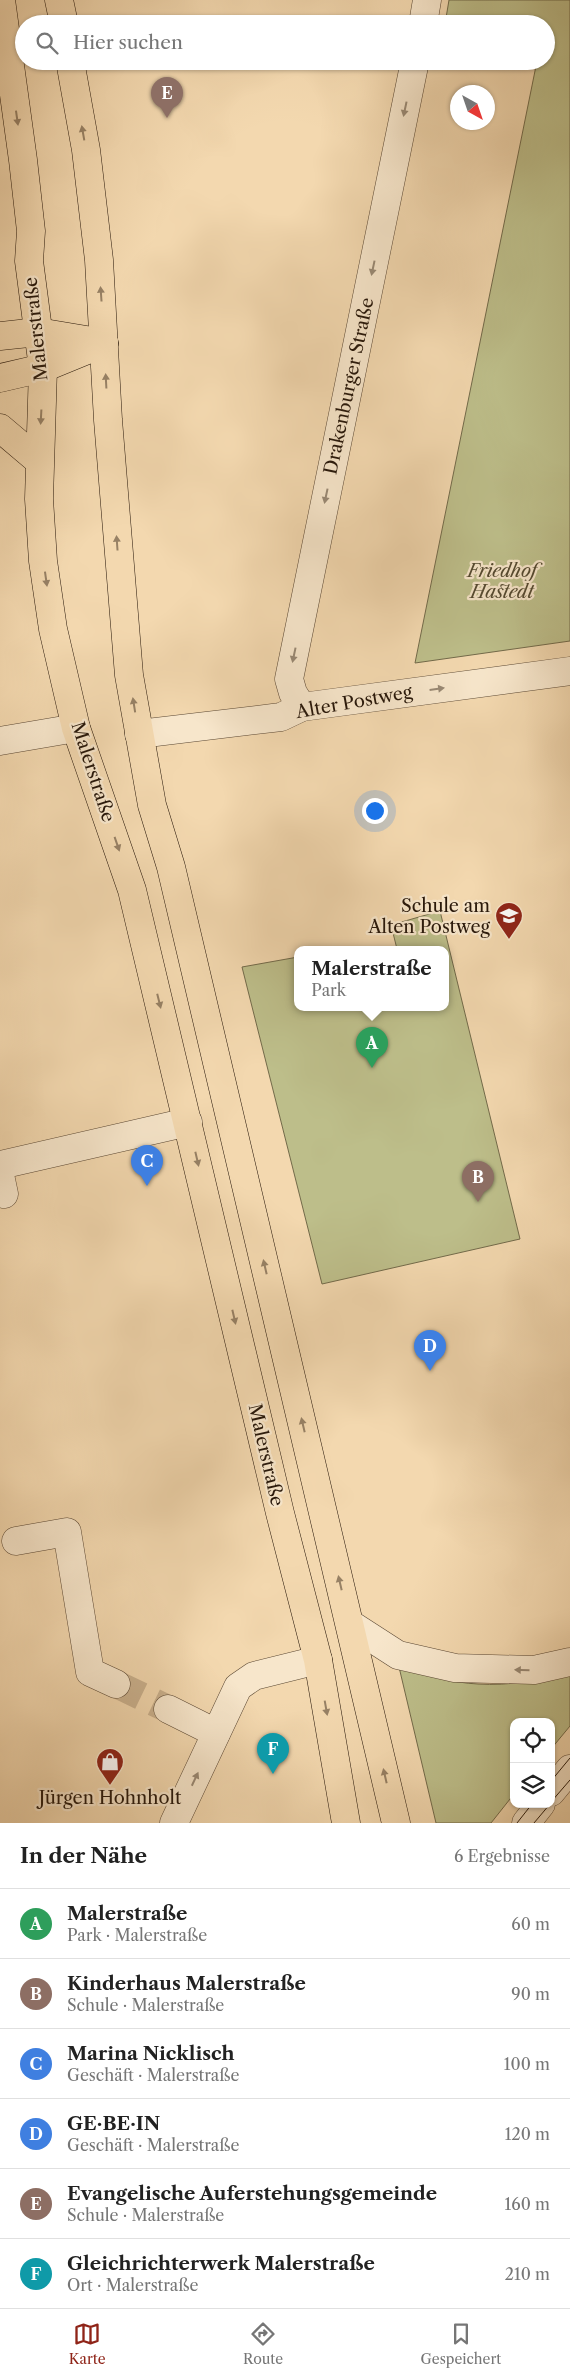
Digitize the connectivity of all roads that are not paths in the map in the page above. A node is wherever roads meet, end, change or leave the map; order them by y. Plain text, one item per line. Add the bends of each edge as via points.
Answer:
1 (0, 0) edge
2 (59, 0) edge
3 (427, 0) edge
4 (62, 15) edge
5 (424, 15) edge
6 (72, 70) edge
7 (413, 70) edge
8 (38, 332) junction
9 (0, 336) edge
10 (104, 343) junction
11 (43, 368) junction
12 (0, 378) edge
13 (0, 428) edge
14 (39, 461) junction
15 (570, 671) edge
16 (302, 707) junction
17 (76, 728) junction
18 (138, 734) junction
19 (0, 741) edge
20 (188, 1122) junction
21 (0, 1165) edge
22 (16, 1540) dead end
23 (350, 1624) junction
24 (318, 1660) junction
25 (570, 1662) edge
26 (116, 1684) tunnel mouth
27 (168, 1709) tunnel mouth
28 (216, 1733) junction
29 (570, 1770) edge
30 (555, 1787) edge
31 (538, 1808) edge
32 (174, 1823) edge
33 (346, 1823) edge
34 (396, 1823) edge
35 (526, 1823) edge

1 -> 8 main road, Malerstraße via 23,160 30,231 29,261
2 - 4 main road
3 - 5 street
10 -> 6 main road via 99,260 86,150
7 -> 16 street, Drakenburger Straße via 289,679
8 - 9 main road
8 - 10 main road
8 - 11 main road, Malerstraße
10 - 11 main road
18 -> 10 main road via 120,588
11 - 12 main road
11 -> 14 main road, Malerstraße
13 - 14 main road
14 -> 17 main road, Malerstraße via 43,561 53,629
16 -> 15 street, Alter Postweg
16 - 18 street, Alter Postweg via 281,717
17 - 19 street
17 -> 20 main road, Malerstraße via 132,890
23 -> 18 main road via 171,867 152,805
20 - 21 street
20 -> 24 main road, Malerstraße
22 - 26 street via 68,1532 90,1672
25 -> 23 street via 534,1670 455,1668 398,1655
34 -> 23 main road
24 - 28 street via 254,1676 238,1686
24 -> 33 main road, Malerstraße
27 - 28 street
32 -> 28 street
29 - 30 street
31 - 35 street

